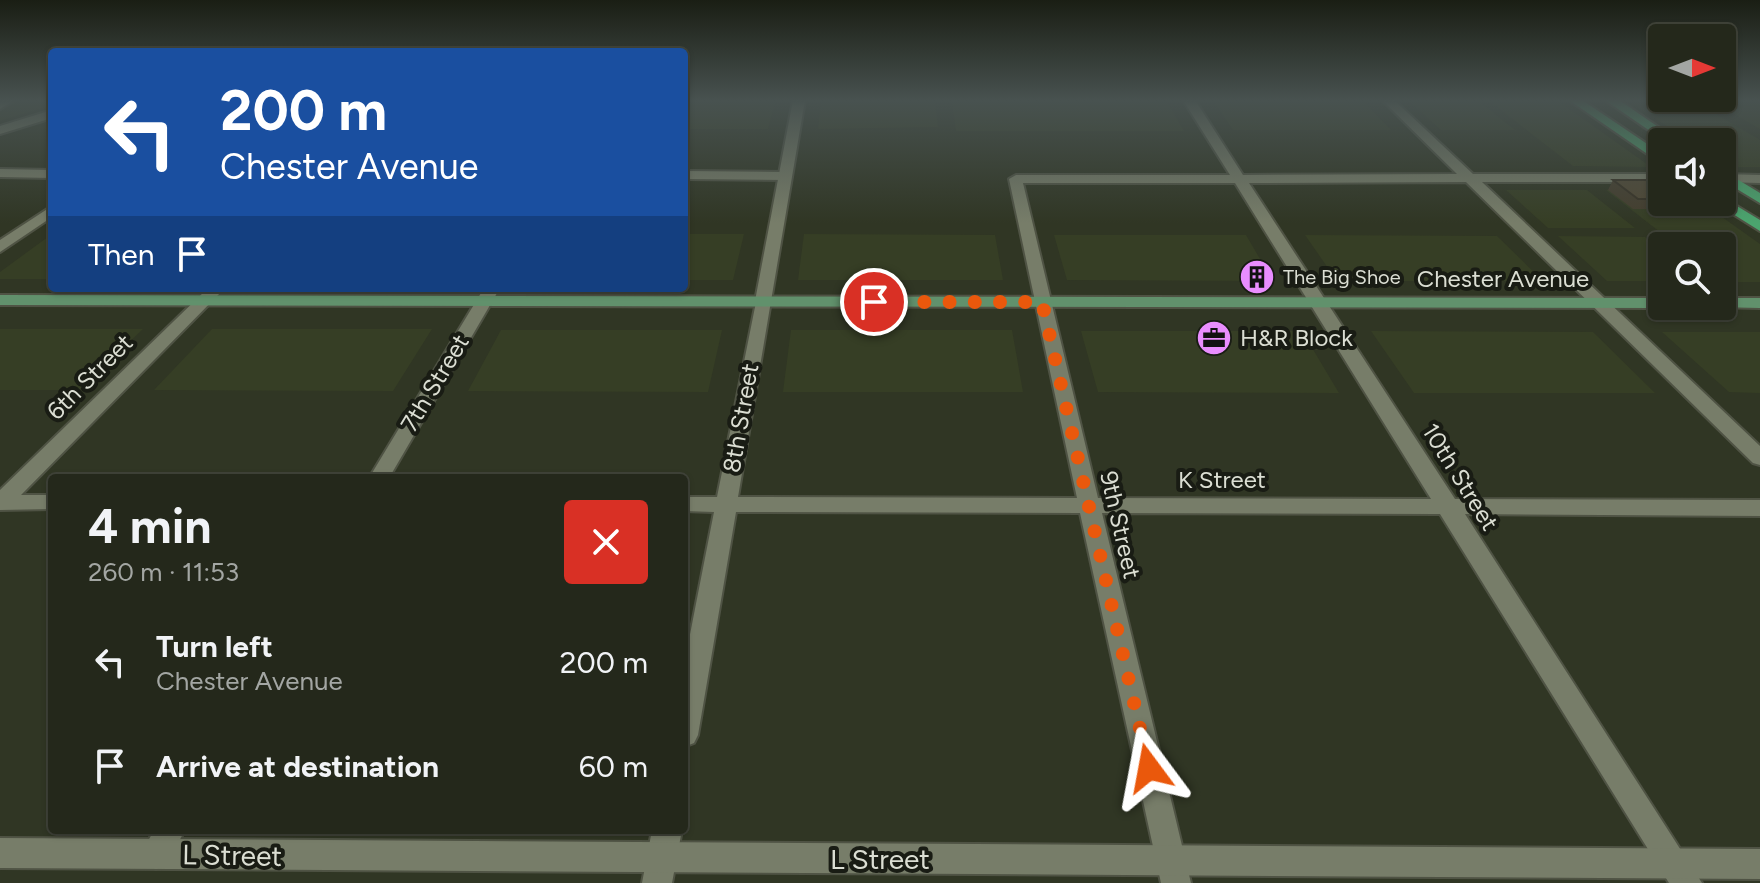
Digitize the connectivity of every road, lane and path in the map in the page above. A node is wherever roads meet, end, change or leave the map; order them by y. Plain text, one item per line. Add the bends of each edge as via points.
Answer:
1 (791, 141) edge
2 (1215, 141) edge
3 (1431, 141) edge
4 (0, 173) edge
5 (48, 174) edge
6 (688, 175) edge
7 (785, 176) junction
8 (1238, 178) junction
9 (1648, 178) edge
10 (1736, 178) edge
11 (1470, 179) junction
12 (1760, 179) edge
13 (1736, 184) edge
14 (1760, 199) edge
15 (1736, 211) edge
16 (48, 213) edge
17 (1760, 227) edge
18 (0, 247) edge
19 (210, 294) edge
20 (488, 294) edge
21 (0, 300) edge
22 (763, 301) junction
23 (1042, 302) junction
24 (1317, 302) junction
25 (1597, 303) junction
26 (1648, 303) edge
27 (1736, 303) edge
28 (1760, 303) edge
29 (1760, 458) edge
30 (381, 474) edge
31 (0, 502) edge
32 (48, 502) edge
33 (688, 504) edge
34 (726, 504) junction
35 (1089, 505) junction
36 (1448, 506) junction
37 (1760, 508) edge
38 (688, 713) edge
39 (163, 842) edge
40 (0, 853) edge
41 (662, 857) edge
42 (1760, 864) edge
43 (1173, 871) edge
44 (1681, 874) edge

1 - 7 street, 8th Street
2 - 8 street, 10th Street
3 - 11 street
4 - 5 street
6 - 7 street
7 - 22 street, 8th Street
8 - 11 street
8 - 23 street, 9th Street via 1016,179
8 - 24 street, 10th Street
9 - 11 street
10 - 12 street
11 - 25 street
13 - 14 main road
15 - 17 main road
16 - 18 street
19 - 20 main road, Chester Avenue
19 - 21 main road, Chester Avenue
19 - 31 street, 6th Street
20 - 22 main road, Chester Avenue
20 - 30 street, 7th Street
22 - 23 main road, Chester Avenue
22 - 34 street, 8th Street
23 - 24 main road, Chester Avenue
23 - 35 street, 9th Street
24 - 25 main road, Chester Avenue
24 - 36 street, 10th Street
25 - 26 main road, Chester Avenue
25 - 29 street
27 - 28 main road
31 - 32 street
33 - 34 street, K Street
34 - 35 street, K Street
34 - 38 street, 8th Street
35 - 36 street, K Street
35 - 43 street, 9th Street
36 - 37 street, K Street
36 - 44 street, 10th Street
39 - 40 street, L Street
39 - 41 street, L Street
41 - 43 street, L Street
42 - 44 street, L Street
43 - 44 street, L Street

